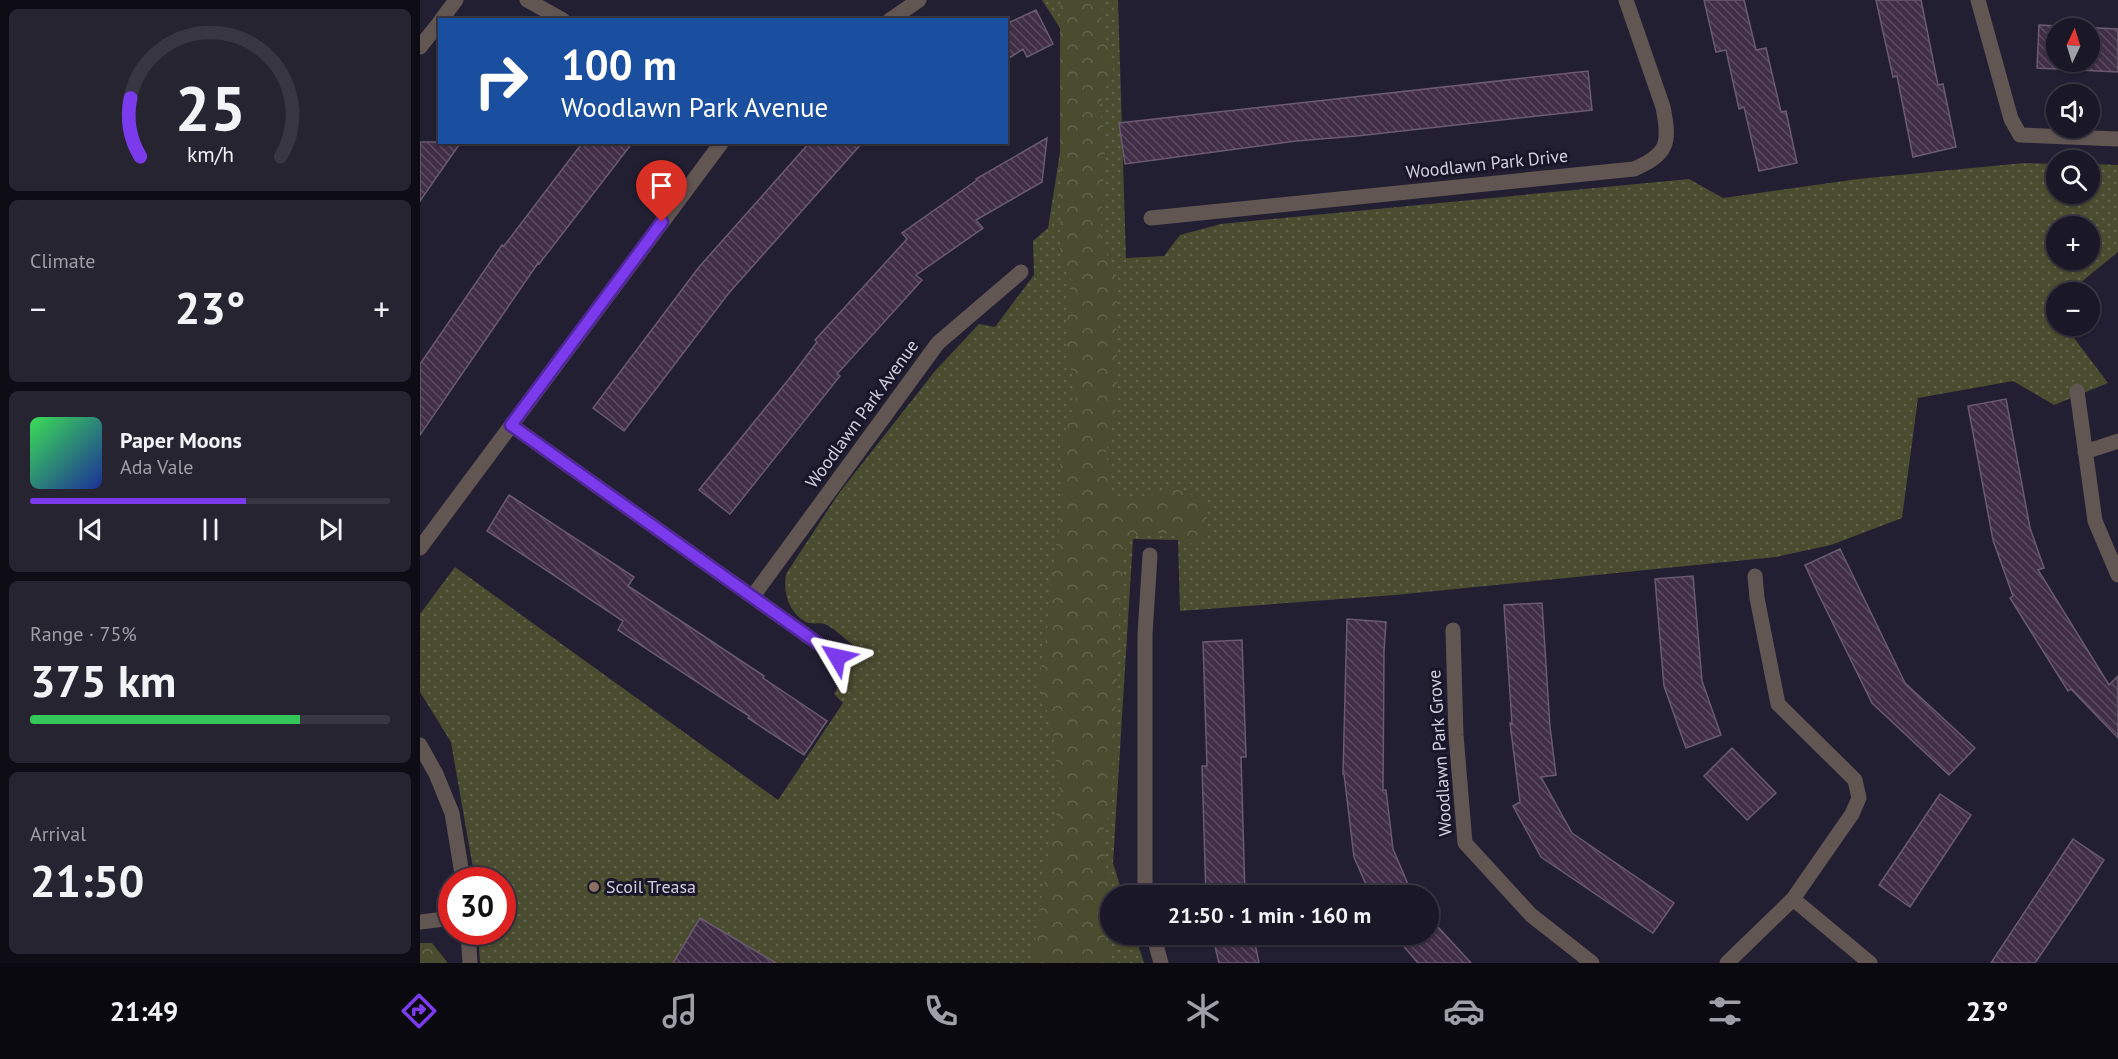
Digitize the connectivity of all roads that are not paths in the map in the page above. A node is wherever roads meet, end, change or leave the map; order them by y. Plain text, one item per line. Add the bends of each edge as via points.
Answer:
1 (456, 0) edge
2 (527, 0) edge
3 (919, 0) edge
4 (1626, 0) edge
5 (1978, 0) edge
6 (442, 18) edge
7 (559, 18) edge
8 (893, 18) edge
9 (438, 24) edge
10 (420, 47) edge
11 (2118, 139) edge
12 (721, 144) edge
13 (1151, 218) dead end
14 (1021, 272) dead end
15 (2077, 391) dead end
16 (511, 425) junction
17 (2118, 441) edge
18 (2085, 452) junction
19 (420, 548) edge
20 (1150, 555) dead end
21 (2118, 575) edge
22 (1755, 576) dead end
23 (753, 596) junction
24 (1454, 630) dead end
25 (837, 657) dead end
26 (420, 745) edge
27 (461, 867) edge
28 (1145, 885) edge
29 (1793, 900) junction
30 (438, 920) edge
31 (420, 922) edge
32 (469, 945) edge
33 (1156, 945) edge
34 (470, 963) edge
35 (1161, 963) edge
36 (1592, 963) edge
37 (1727, 963) edge
38 (1870, 963) edge

1 - 6 street
2 - 7 street
3 - 8 street
4 - 13 street, Woodlawn Park Drive via 1667,125 1663,152 1650,162 1634,169
5 - 11 street via 2011,119 2020,135
9 - 10 street
12 - 16 street
14 - 23 street, Woodlawn Park Avenue via 938,343
15 - 18 street
16 - 19 street
16 - 23 street
17 - 18 street
18 - 21 street via 2095,521
20 - 28 street via 1145,645
22 - 29 street via 1778,704 1855,780 1858,798 1852,814
23 - 25 street
24 - 36 street, Woodlawn Park Grove via 1456,735 1465,843 1531,915
26 - 27 street via 452,813
29 - 37 street
29 - 38 street
30 - 31 street
32 - 34 street
33 - 35 street

